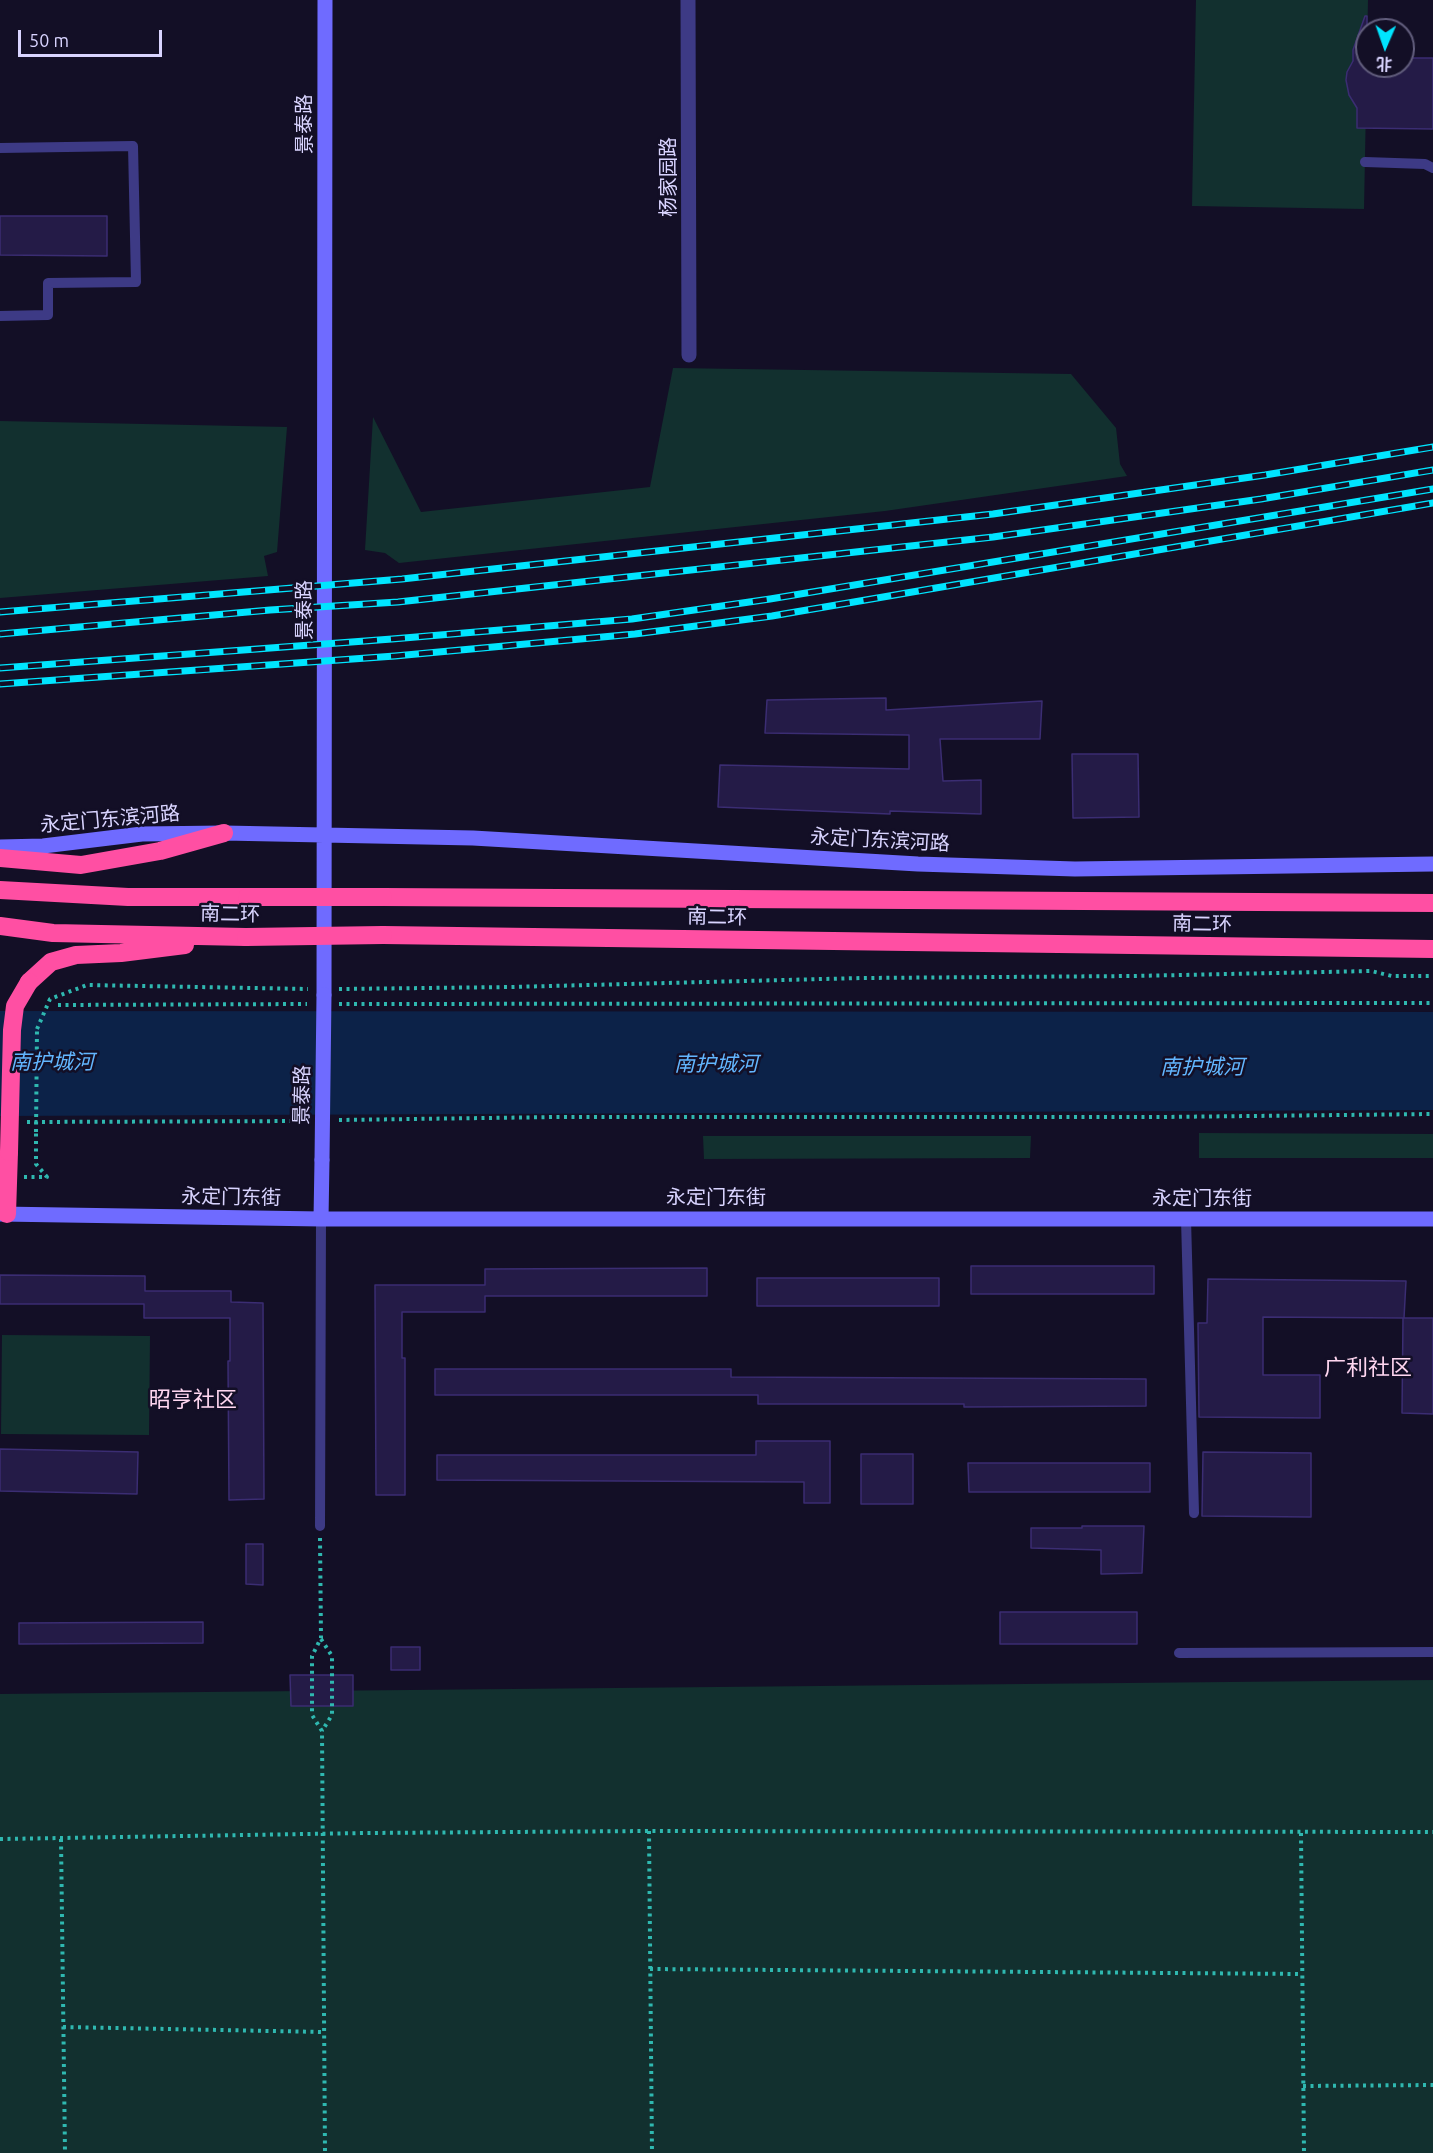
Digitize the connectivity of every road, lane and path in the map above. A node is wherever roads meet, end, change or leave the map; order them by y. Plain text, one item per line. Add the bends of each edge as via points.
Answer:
1 (325, 0) edge
2 (688, 0) edge
3 (0, 148) edge
4 (1365, 162) dead end
5 (1433, 168) edge
6 (0, 316) edge
7 (689, 355) dead end
8 (224, 833) junction
9 (325, 835) junction
10 (0, 847) edge
11 (0, 858) edge
12 (1433, 864) edge
13 (0, 890) edge
14 (1433, 903) edge
15 (0, 926) edge
16 (246, 937) junction
17 (1433, 950) edge
18 (1433, 976) edge
19 (327, 996) junction
20 (1433, 1003) edge
21 (309, 1004) dead end
22 (58, 1005) dead end
23 (1433, 1114) edge
24 (317, 1121) dead end
25 (329, 1121) dead end
26 (23, 1122) dead end
27 (8, 1178) junction
28 (3, 1214) edge
29 (321, 1219) junction
30 (1186, 1219) junction
31 (1433, 1219) edge
32 (1194, 1513) dead end
33 (320, 1526) joint
34 (321, 1638) junction
35 (1433, 1652) edge
36 (1179, 1653) dead end
37 (322, 1731) junction
38 (649, 1831) junction
39 (1433, 1832) edge
40 (1301, 1833) junction
41 (323, 1834) junction
42 (0, 1839) edge
43 (61, 1839) junction
44 (650, 1969) junction
45 (1302, 1974) junction
46 (63, 2027) junction
47 (324, 2032) junction
48 (1433, 2085) edge
49 (1303, 2086) junction
50 (65, 2153) edge
51 (325, 2153) edge
52 (652, 2153) edge
53 (1304, 2153) edge

1 - 9 street, 景泰路
2 - 7 street, 杨家园路
3 - 6 lane via 133,146 136,282 48,283 48,315
4 - 5 lane via 1425,164
8 - 9 street, 永定门东滨河路
8 - 10 street, 永定门东滨河路 via 142,834
8 - 11 highway via 160,851 81,866
9 - 12 street, 永定门东滨河路 via 473,838 918,864 1075,869
9 - 19 street, 景泰路
13 - 14 highway, 南二环, bridge via 128,897
15 - 16 highway, 南二环 via 53,933
16 - 17 highway, 南二环, bridge via 383,935
16 - 27 highway, bridge via 76,955 51,962 28,982 15,1006 12,1030
18 - 19 path via 1392,976 1371,971 862,978
19 - 20 path
19 - 27 path, bridge via 87,985 50,999 37,1029 36,1164 47,1177
19 - 29 street, 景泰路, bridge
21 - 22 path
23 - 25 path
24 - 26 path
27 - 28 highway
28 - 29 street, 永定门东街
29 - 30 street, 永定门东街
29 - 33 lane
30 - 31 street, 永定门东街
30 - 32 lane
33 - 34 path
34 - 37 path via 312,1656 312,1715
34 - 37 path via 332,1656 332,1715
35 - 36 lane
37 - 41 path
38 - 40 path
38 - 41 path
38 - 44 path
39 - 40 path
40 - 45 path
41 - 43 path
41 - 47 path
42 - 43 path
43 - 46 path
44 - 45 path
44 - 52 path
45 - 49 path
46 - 47 path
46 - 50 path
47 - 51 path
48 - 49 path
49 - 53 path

